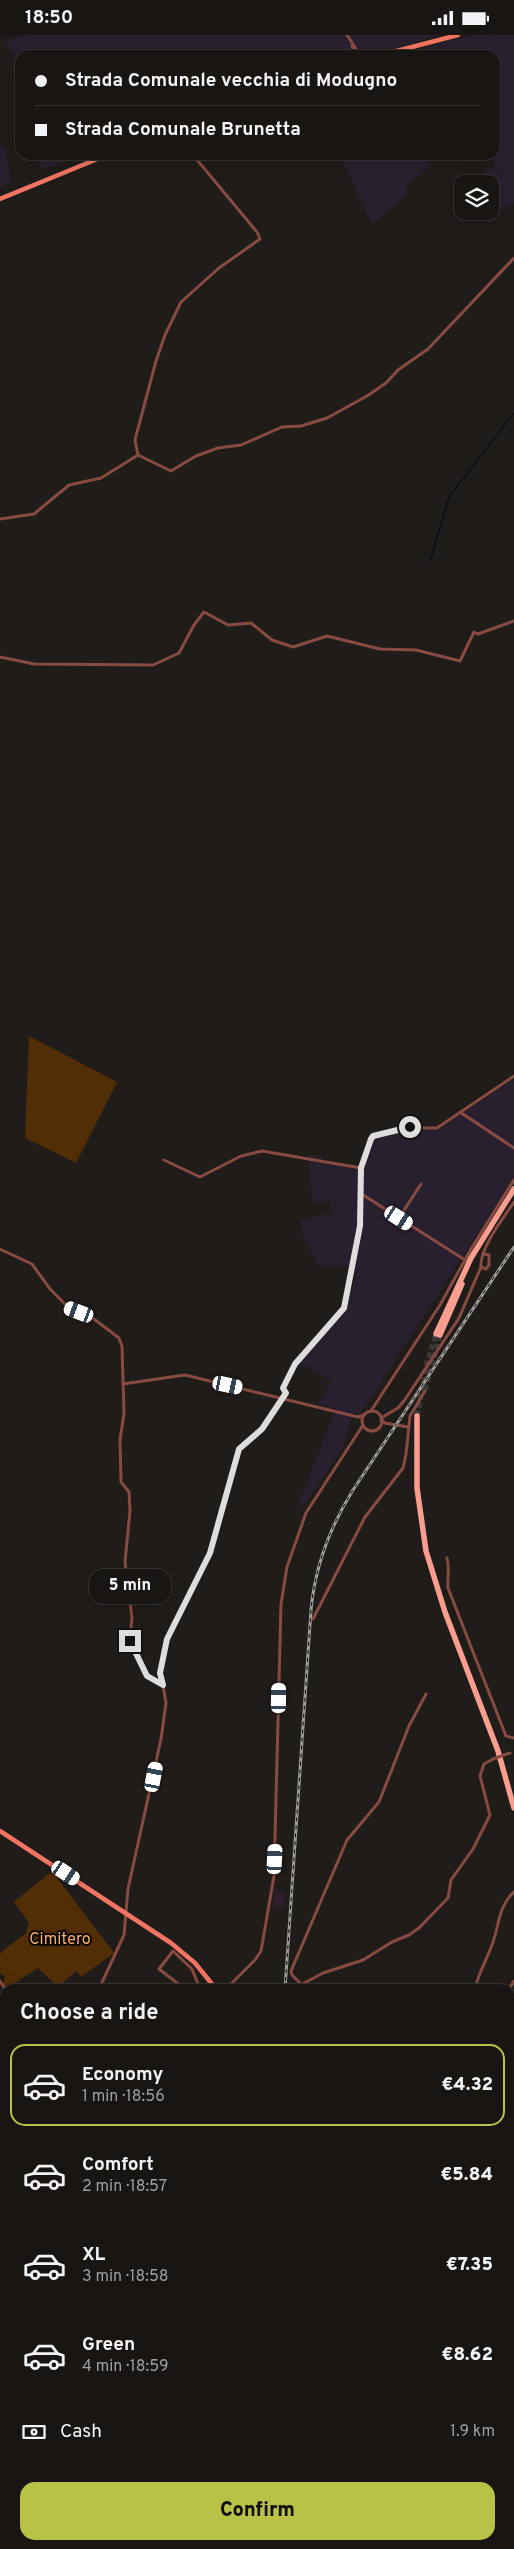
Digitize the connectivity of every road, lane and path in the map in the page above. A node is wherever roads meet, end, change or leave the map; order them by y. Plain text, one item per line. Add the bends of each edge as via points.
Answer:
1 (347, 35) edge
2 (447, 35) edge
3 (458, 35) edge
4 (352, 44) junction
5 (353, 50) edge
6 (357, 50) edge
7 (398, 50) edge
8 (400, 50) edge
9 (95, 160) edge
10 (197, 160) edge
11 (0, 199) edge
12 (514, 258) edge
13 (138, 455) junction
14 (0, 519) edge
15 (514, 621) edge
16 (0, 657) edge
17 (514, 1076) edge
18 (460, 1112) junction
19 (514, 1147) edge
20 (164, 1160) dead end
21 (361, 1168) junction
22 (514, 1180) edge
23 (421, 1185) dead end
24 (514, 1189) edge
25 (360, 1193) junction
26 (514, 1195) edge
27 (514, 1202) edge
28 (399, 1218) junction
29 (0, 1249) edge
30 (484, 1253) junction
31 (465, 1260) junction
32 (481, 1267) junction
33 (123, 1384) junction
34 (425, 1391) tunnel mouth
35 (283, 1397) junction
36 (377, 1405) junction
37 (372, 1411) junction
38 (377, 1413) junction
39 (364, 1415) junction
40 (358, 1417) junction
41 (381, 1419) junction
42 (362, 1420) junction
43 (385, 1423) junction
44 (381, 1425) junction
45 (365, 1427) junction
46 (408, 1427) junction
47 (447, 1558) dead end
48 (313, 1619) dead end
49 (163, 1685) junction
50 (426, 1694) dead end
51 (514, 1738) edge
52 (512, 1752) edge
53 (514, 1793) edge
54 (514, 1808) edge
55 (0, 1831) edge
56 (514, 1892) edge
57 (127, 1914) junction
58 (300, 1983) joint
59 (101, 1984) edge
60 (178, 1984) edge
61 (198, 1984) edge
62 (211, 1984) edge
63 (232, 1984) edge
64 (476, 1984) edge

1 - 4 street
2 - 7 main road
3 - 8 main road
4 - 5 street
4 - 6 street
9 - 11 main road
10 - 13 street via 260,239 219,268 180,302 156,361 135,440
12 - 13 street via 428,349 367,396 327,418 301,426 282,427 241,445 196,455 171,471
13 - 14 street via 101,478 69,485 34,514
15 - 16 street via 478,634 474,632 460,661 416,650 380,649 327,636 293,647 272,640 251,623 228,625 204,612 178,653 153,665 34,663
17 - 18 street
18 - 19 street
18 - 21 street via 437,1128 410,1127 373,1136
20 - 21 street via 200,1177 241,1156 262,1151
21 - 25 street
22 - 31 street
23 - 28 street
24 - 26 highway via 471,1259 438,1335 474,1260
25 - 28 street
25 - 35 street via 360,1226 344,1308 295,1364 283,1388 286,1393
27 - 30 street
28 - 31 street
29 - 33 street via 32,1264 68,1307 90,1316 119,1338
30 - 32 street
30 - 32 street via 489,1255 489,1265 486,1269
31 - 36 street
32 - 41 street via 459,1318 404,1401
33 - 35 street via 185,1375
33 - 49 street via 121,1482 129,1492 126,1562 132,1618 130,1641 147,1676
34 - 46 street via 410,1416
35 - 40 street
35 - 49 street via 262,1429 239,1449 210,1553 167,1639 160,1673
36 - 37 street
36 - 38 street
37 - 38 street
37 - 39 street
38 - 41 street
39 - 40 street
39 - 42 street
40 - 42 street
41 - 43 street
41 - 44 street
42 - 45 street
43 - 44 street
43 - 46 street
44 - 45 street via 374,1430
45 - 63 street via 348,1447 306,1513 287,1567 281,1604 274,1876 261,1951
46 - 48 street via 402,1468 365,1517
47 - 51 street via 450,1571 448,1588 506,1736
49 - 57 street via 166,1703 161,1739 128,1889
50 - 58 street via 409,1726 378,1802 347,1840 291,1971
52 - 58 street, bridge via 484,1764 480,1776 490,1815 452,1880 448,1899 409,1935 363,1961
53 - 54 highway via 501,1747 447,1607 430,1549 419,1480 419,1416 416,1480 426,1551 445,1612 498,1751
55 - 57 main road
56 - 64 street via 499,1916 492,1945
57 - 59 street via 124,1935
57 - 62 main road via 185,1954
60 - 61 street via 159,1969 173,1951 192,1969

